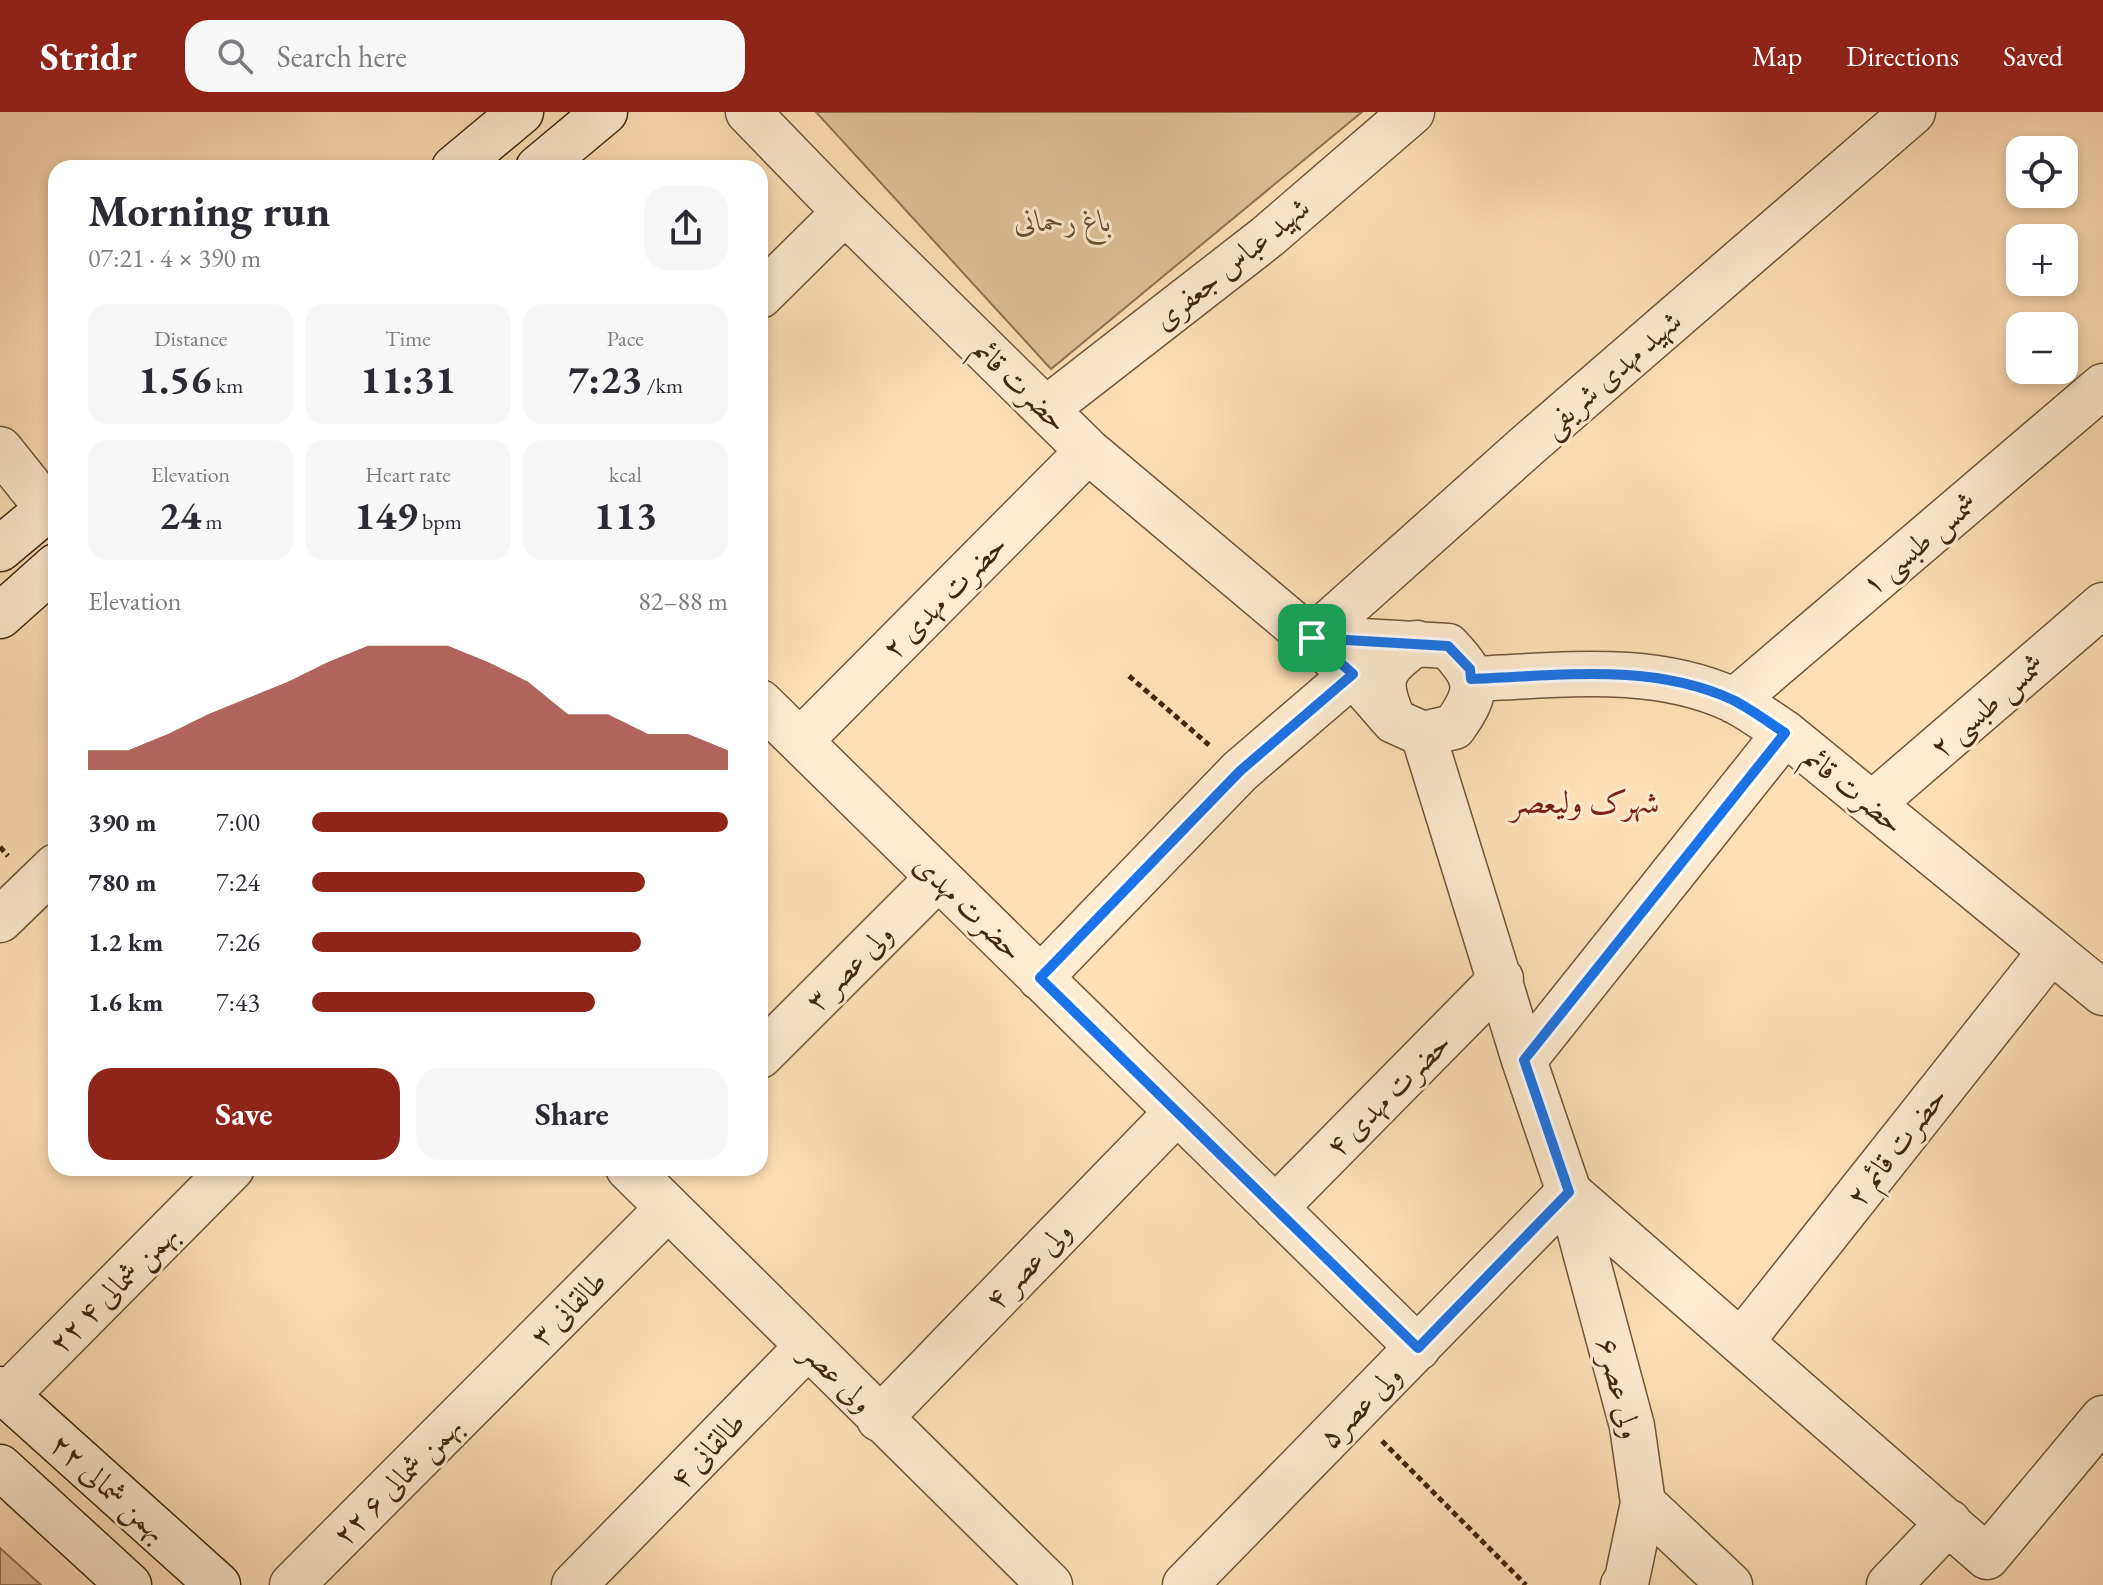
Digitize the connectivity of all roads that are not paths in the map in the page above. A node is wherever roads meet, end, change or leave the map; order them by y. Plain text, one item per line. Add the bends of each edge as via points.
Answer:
1 (521, 112) edge
2 (605, 112) edge
3 (748, 112) edge
4 (1412, 112) edge
5 (1913, 112) edge
6 (464, 160) edge
7 (548, 160) edge
8 (845, 212) junction
9 (768, 288) edge
10 (2103, 386) edge
11 (1046, 409) junction
12 (0, 449) edge
13 (1088, 451) junction
14 (48, 501) edge
15 (48, 508) edge
16 (0, 549) edge
17 (48, 583) edge
18 (2103, 605) edge
19 (0, 616) edge
20 (1312, 638) junction
21 (1417, 643) junction
22 (1353, 674) junction
23 (1471, 679) junction
24 (1734, 701) junction
25 (768, 710) edge
26 (1409, 728) junction
27 (1785, 733) junction
28 (800, 741) junction
29 (1872, 804) junction
30 (45, 877) edge
31 (938, 878) junction
32 (0, 920) edge
33 (2051, 951) junction
34 (1040, 978) junction
35 (1501, 979) junction
36 (2103, 993) edge
37 (768, 1048) edge
38 (1524, 1060) junction
39 (1177, 1112) junction
40 (225, 1176) edge
41 (642, 1176) edge
42 (1569, 1192) junction
43 (668, 1208) junction
44 (1275, 1208) junction
45 (1741, 1342) junction
46 (807, 1347) junction
47 (1418, 1348) junction
48 (4, 1392) edge
49 (468, 1408) joint
50 (2103, 1418) edge
51 (879, 1419) junction
52 (0, 1467) edge
53 (1643, 1503) junction
54 (1949, 1522) junction
55 (129, 1585) edge
56 (218, 1585) edge
57 (292, 1585) edge
58 (574, 1585) edge
59 (1050, 1585) edge
60 (1185, 1585) edge
61 (1623, 1585) edge
62 (1730, 1585) edge
63 (1889, 1585) edge

1 - 6 street
2 - 7 street
3 - 8 street, حضرت قائم
4 - 11 street, شهید عباس جعفری via 1267,237
5 - 20 street, شهید مهدی شریفی
8 - 9 street
8 - 11 street, حضرت قائم
10 - 24 street, شمس طبسی ۱
11 - 13 street, حضرت قائم
12 - 14 street
13 - 20 street, حضرت قائم
13 - 28 street, حضرت مهدی ۲
15 - 16 street
17 - 19 street
18 - 29 street, شمس طبسی ۲
20 - 21 street
20 - 22 street, حضرت قائم
21 - 23 street via 1448,646 1470,669
21 - 26 street via 1390,661 1382,692
22 - 26 street, حضرت قائم
22 - 34 street via 1240,771
23 - 24 street, حضرت قائم via 1626,673 1696,687
23 - 26 street via 1473,701 1454,727
24 - 27 street, حضرت قائم
25 - 28 street, حضرت مهدی
26 - 35 street
27 - 29 street, حضرت قائم
27 - 38 street
28 - 31 street, حضرت مهدی
29 - 33 street, حضرت قائم
30 - 32 street
31 - 34 street, حضرت مهدی
31 - 37 street, ولی عصر ۳
33 - 36 street, حضرت قائم
33 - 45 street, حضرت قائم ۲
34 - 39 street, حضرت مهدی
35 - 38 street
35 - 44 street, حضرت مهدی ۴
38 - 42 street
39 - 44 street, حضرت مهدی
39 - 51 street, ولی عصر ۴
40 - 48 street, ۲۲ بهمن شمالی ۴
41 - 43 street, ولی عصر
42 - 45 street
42 - 47 street, ولی عصر۵
42 - 53 street, ولی عصر۶ via 1632,1426
43 - 46 street, ولی عصر
43 - 49 street, طالقانی ۳
44 - 47 street, حضرت مهدی
45 - 54 street
46 - 51 street, ولی عصر
46 - 58 street, طالقانی ۴
47 - 60 street, ولی عصر۵
48 - 56 street, ۲۲ بهمن شمالی
49 - 57 street, ۲۲ بهمن شمالی ۶
50 - 54 street via 1987,1557
51 - 59 street, ولی عصر
52 - 55 street, ۲۲ بهمن شمالی
53 - 61 street, ولی عصر۶
53 - 62 street
54 - 63 street

